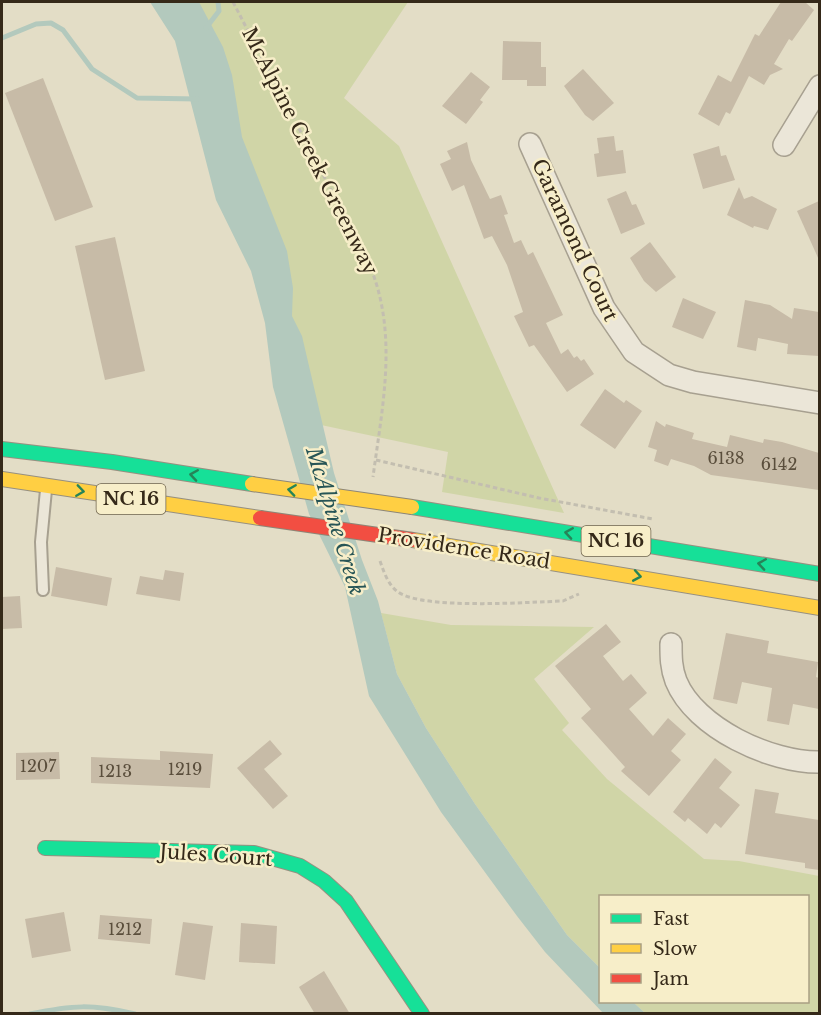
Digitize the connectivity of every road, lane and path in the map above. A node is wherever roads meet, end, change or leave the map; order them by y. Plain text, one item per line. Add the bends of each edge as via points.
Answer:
1 (233, 2) edge
2 (819, 86) edge
3 (530, 144) dead end
4 (784, 145) dead end
5 (819, 403) edge
6 (2, 449) edge
7 (2, 479) edge
8 (46, 486) junction
9 (659, 523) dead end
10 (819, 574) edge
11 (42, 590) dead end
12 (819, 608) edge
13 (671, 644) dead end
14 (819, 762) edge
15 (45, 848) dead end
16 (422, 1014) edge

1 - 9 path, McAlpine Creek Greenway via 366,255 381,294 387,373 376,460
2 - 4 street
3 - 5 street, Garamond Court via 604,308 634,352 661,371 693,382
10 -> 6 main road, Providence Road / NC 16, bridge via 412,507
7 - 8 main road, Providence Road / NC 16
8 - 11 lane
8 -> 12 main road, Providence Road / NC 16, bridge via 413,540
13 - 14 street via 676,682 689,702 713,724 757,750 787,759
15 - 16 main road, Jules Court via 254,853 300,866 346,901

